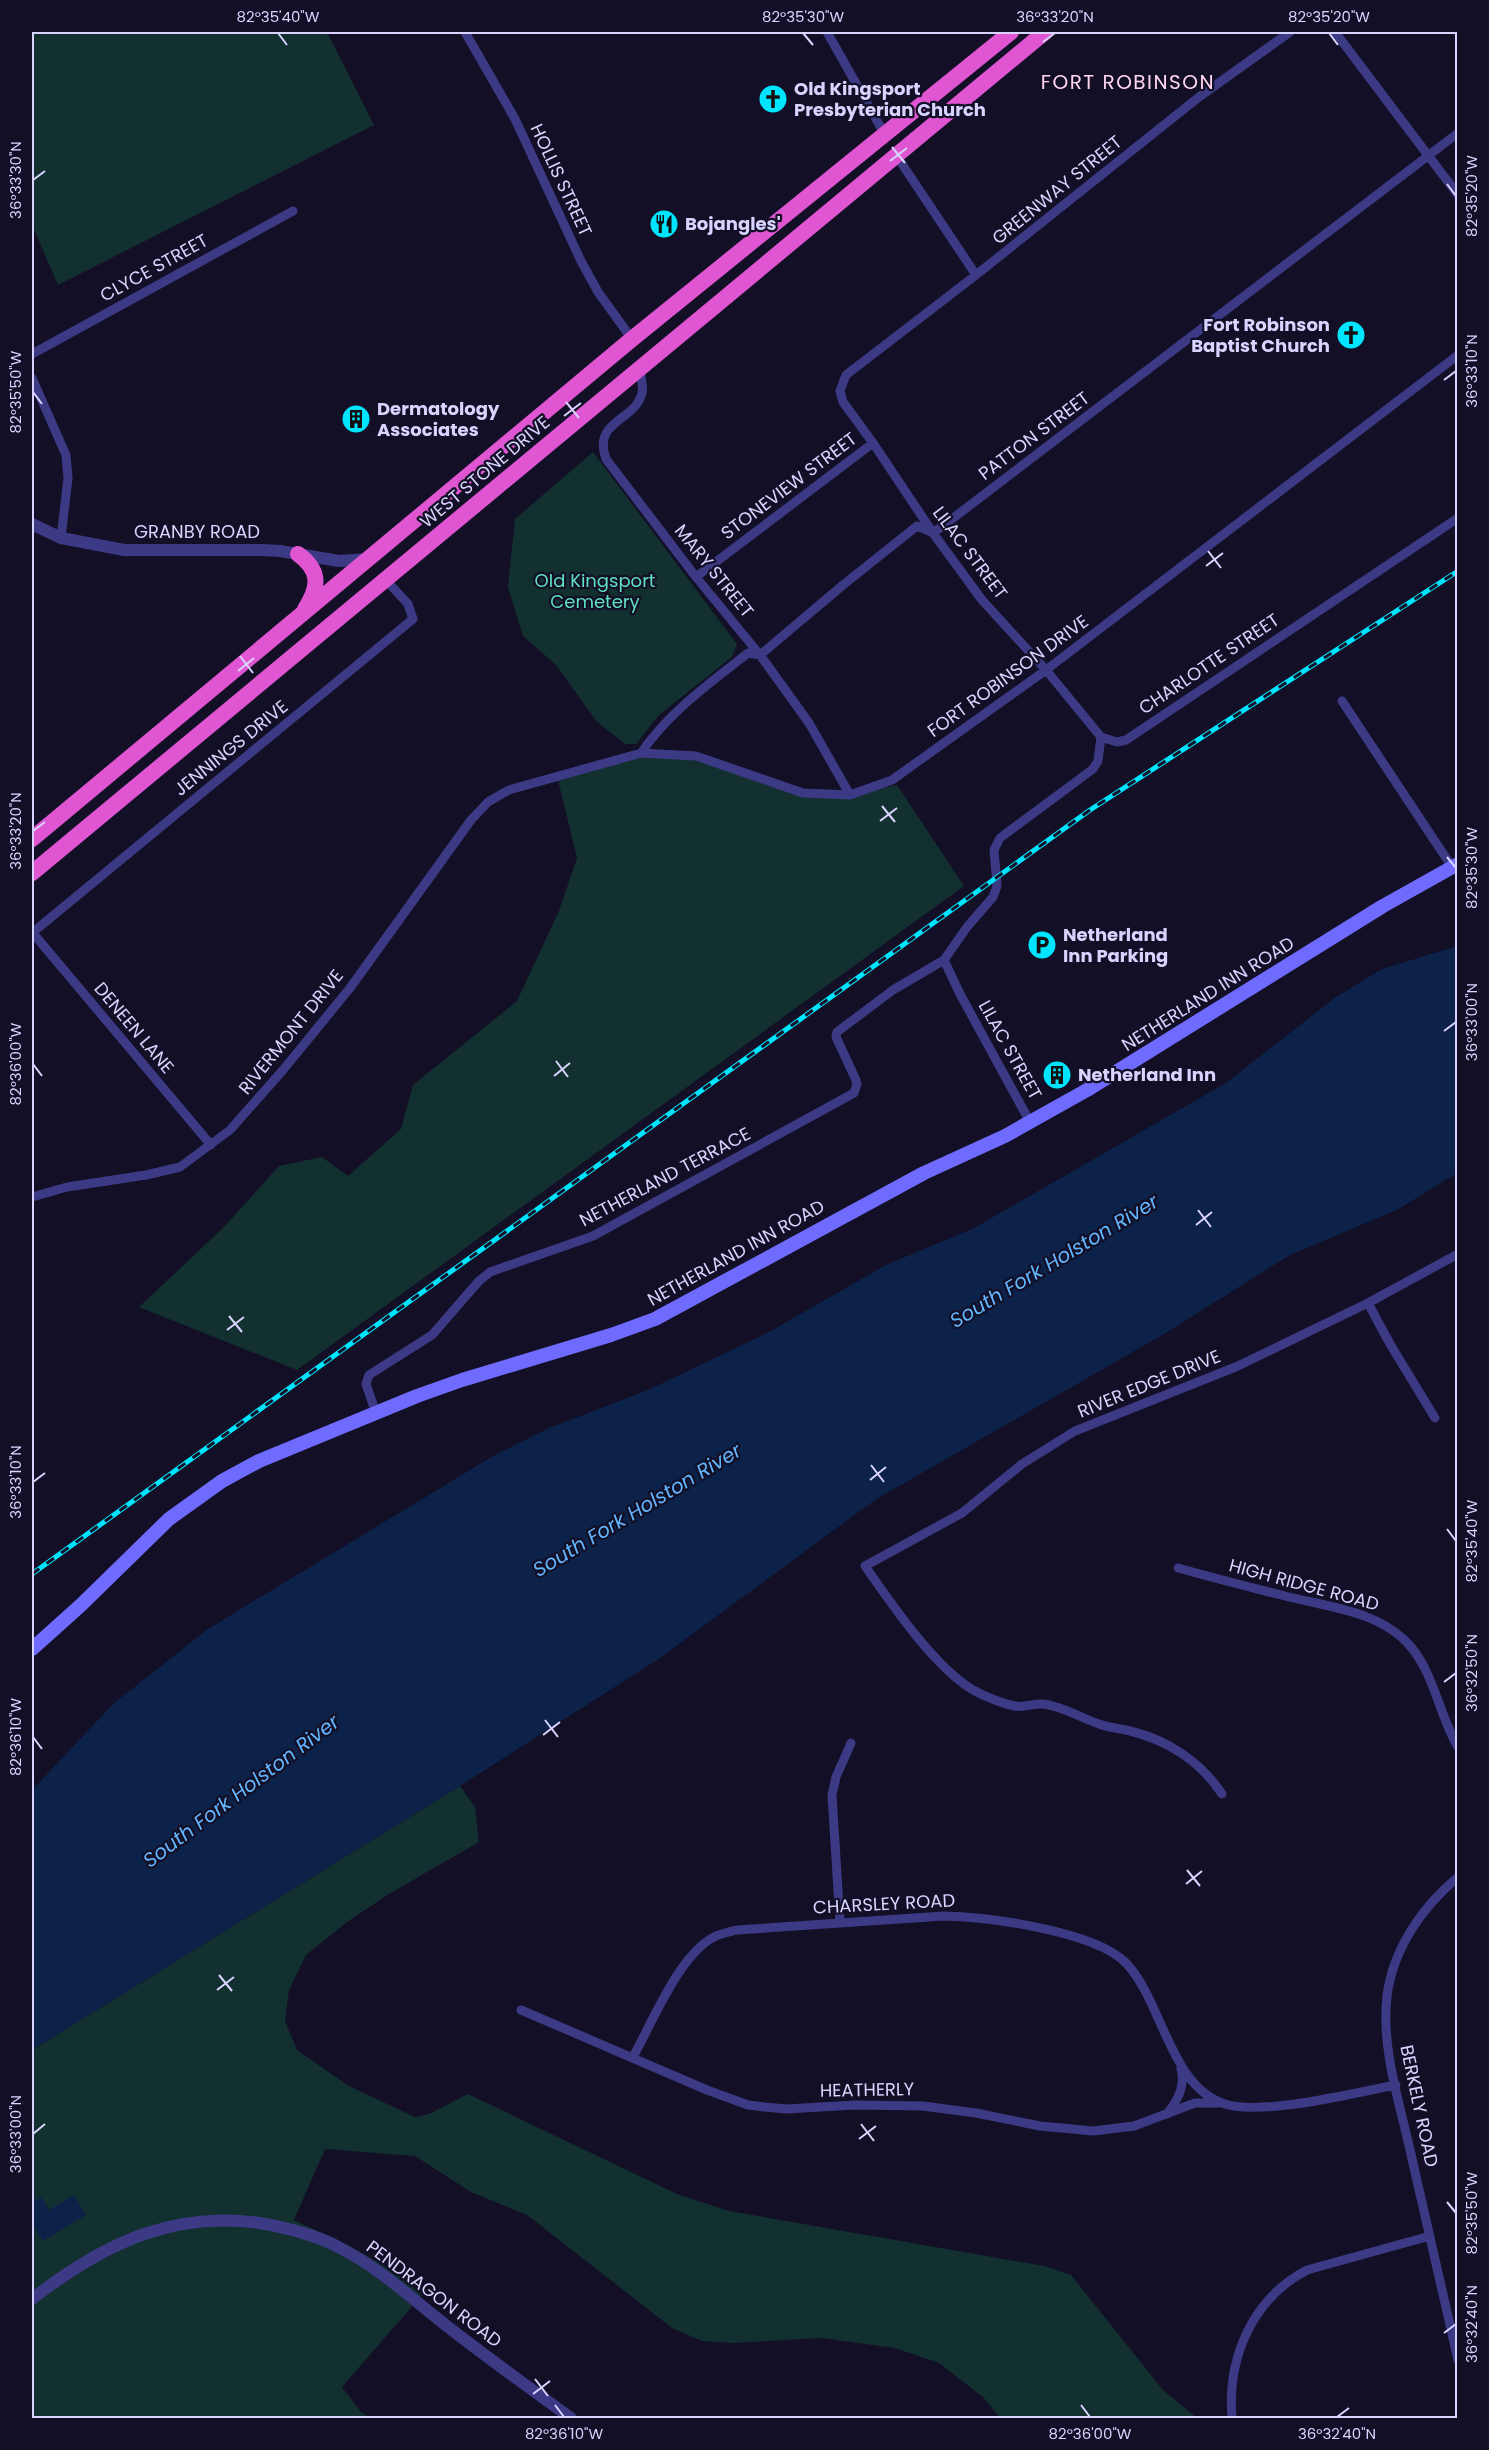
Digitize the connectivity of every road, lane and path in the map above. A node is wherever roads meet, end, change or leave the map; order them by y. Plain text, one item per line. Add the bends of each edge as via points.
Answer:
1 (465, 32) edge
2 (826, 32) edge
3 (1011, 32) edge
4 (1045, 32) edge
5 (1290, 32) edge
6 (1335, 32) edge
7 (1458, 133) edge
8 (885, 135) junction
9 (896, 155) junction
10 (1428, 155) junction
11 (1458, 195) edge
12 (293, 211) dead end
13 (777, 221) junction
14 (810, 228) junction
15 (976, 275) junction
16 (632, 339) junction
17 (32, 354) edge
18 (1458, 355) edge
19 (640, 369) junction
20 (846, 375) joint
21 (32, 378) edge
22 (873, 443) junction
23 (1458, 518) edge
24 (32, 524) edge
25 (933, 533) junction
26 (61, 538) junction
27 (298, 554) junction
28 (367, 560) junction
29 (696, 577) junction
30 (386, 580) junction
31 (302, 615) junction
32 (760, 655) junction
33 (1046, 670) junction
34 (1342, 701) dead end
35 (1101, 737) junction
36 (641, 753) junction
37 (509, 790) joint
38 (850, 795) junction
39 (32, 839) edge
40 (1455, 865) edge
41 (32, 873) edge
42 (32, 932) edge
43 (944, 960) junction
44 (1030, 1122) junction
45 (211, 1145) junction
46 (32, 1197) edge
47 (1458, 1254) edge
48 (1368, 1303) junction
49 (376, 1413) junction
50 (1435, 1418) dead end
51 (1178, 1568) dead end
52 (32, 1649) edge
53 (850, 1743) dead end
54 (1458, 1747) edge
55 (1222, 1794) dead end
56 (1458, 1877) edge
57 (840, 1922) junction
58 (521, 2010) dead end
59 (1177, 2055) junction
60 (633, 2057) junction
61 (1395, 2085) junction
62 (1226, 2104) junction
63 (1166, 2114) junction
64 (1430, 2236) junction
65 (32, 2299) edge
66 (1458, 2360) edge
67 (571, 2418) edge
68 (1232, 2418) edge

1 - 16 street, HOLLIS STREET via 515,119 581,261
2 - 8 street
3 - 8 highway, WEST STONE DRIVE
4 - 9 highway, WEST STONE DRIVE
5 - 15 street, GREENWAY STREET via 1198,97
6 - 10 street
7 - 10 street, PATTON STREET
8 - 9 highway
8 - 13 highway, WEST STONE DRIVE
9 - 14 highway, WEST STONE DRIVE
9 - 15 street
10 - 11 street
10 - 25 street, PATTON STREET
12 - 17 street, CLYCE STREET
13 - 14 highway via 796,220
13 - 16 highway, WEST STONE DRIVE
14 - 19 highway, WEST STONE DRIVE
15 - 20 street, GREENWAY STREET
16 - 19 highway
16 - 28 highway, WEST STONE DRIVE
18 - 33 street, FORT ROBINSON DRIVE
19 - 29 street, MARY STREET via 643,392 606,432 602,448
19 - 30 highway, WEST STONE DRIVE
20 - 22 street, LILAC STREET via 840,391 843,402
21 - 26 street via 66,455 68,478
22 - 25 street, LILAC STREET
22 - 29 street, STONEVIEW STREET
23 - 35 street, CHARLOTTE STREET via 1126,740
24 - 26 street, GRANBY ROAD
25 - 32 street via 917,526
25 - 33 street, LILAC STREET via 982,600
26 - 27 street, GRANBY ROAD via 124,550 261,550
27 - 28 street, GRANBY ROAD via 339,561
27 - 31 highway via 311,564 316,578
28 - 30 highway
28 - 31 highway, WEST STONE DRIVE
29 - 32 street, MARY STREET
30 - 41 highway, WEST STONE DRIVE
30 - 42 street, JENNINGS DRIVE via 408,604 413,619
31 - 39 highway, WEST STONE DRIVE
32 - 36 street via 748,653 676,710
32 - 38 street, MARY STREET via 809,723
33 - 35 street, LILAC STREET
33 - 38 street, FORT ROBINSON DRIVE via 892,780
34 - 40 street
35 - 43 street via 1093,769 1000,838 994,850 998,877 993,897
36 - 37 street, FORT ROBINSON DRIVE
36 - 38 street, FORT ROBINSON DRIVE via 696,756 803,793
37 - 45 street, RIVERMONT DRIVE via 488,802 471,820 350,988 247,1113
40 - 44 main road, NETHERLAND INN ROAD via 1122,1070
42 - 45 street, DENEEN LANE
43 - 44 street, LILAC STREET
43 - 49 street, NETHERLAND TERRACE via 893,990 837,1032 856,1080 854,1093 593,1236 490,1272 432,1335 369,1376 366,1384
44 - 49 main road, NETHERLAND INN ROAD via 924,1173 655,1319 462,1380
45 - 46 street, RIVERMONT DRIVE via 180,1167
47 - 48 street, RIVER EDGE DRIVE
48 - 50 street
48 - 55 street, RIVER EDGE DRIVE via 1238,1366 1075,1431 1022,1464 962,1513 865,1566 901,1617 972,1690 1016,1706 1043,1704 1066,1710 1108,1727 1148,1736 1197,1764
49 - 52 main road, NETHERLAND INN ROAD via 260,1461 194,1499
51 - 54 street, HIGH RIDGE ROAD via 1344,1610 1398,1633 1424,1667
53 - 57 street via 832,1795
56 - 61 street, BERKELY ROAD via 1426,1907 1392,1972 1387,2023
57 - 59 street, CHARSLEY ROAD via 971,1917 1063,1934 1095,1945 1114,1953 1136,1976
57 - 60 street, CHARSLEY ROAD via 737,1930 713,1937 683,1966
58 - 60 street, HEATHERLY
59 - 62 street, HEATHERLY via 1196,2087
59 - 63 street via 1182,2086
60 - 63 street, HEATHERLY via 730,2100 786,2109 856,2104 923,2106 1040,2127 1093,2131 1134,2126
61 - 62 street, HEATHERLY via 1252,2108
61 - 64 street, BERKELY ROAD
62 - 63 street, HEATHERLY via 1195,2103
64 - 66 street, BERKELY ROAD
64 - 68 street via 1307,2270 1277,2290 1254,2318 1240,2347 1232,2378
65 - 67 street, PENDRAGON ROAD via 111,2247 176,2224 228,2220 284,2228 306,2233 364,2262

